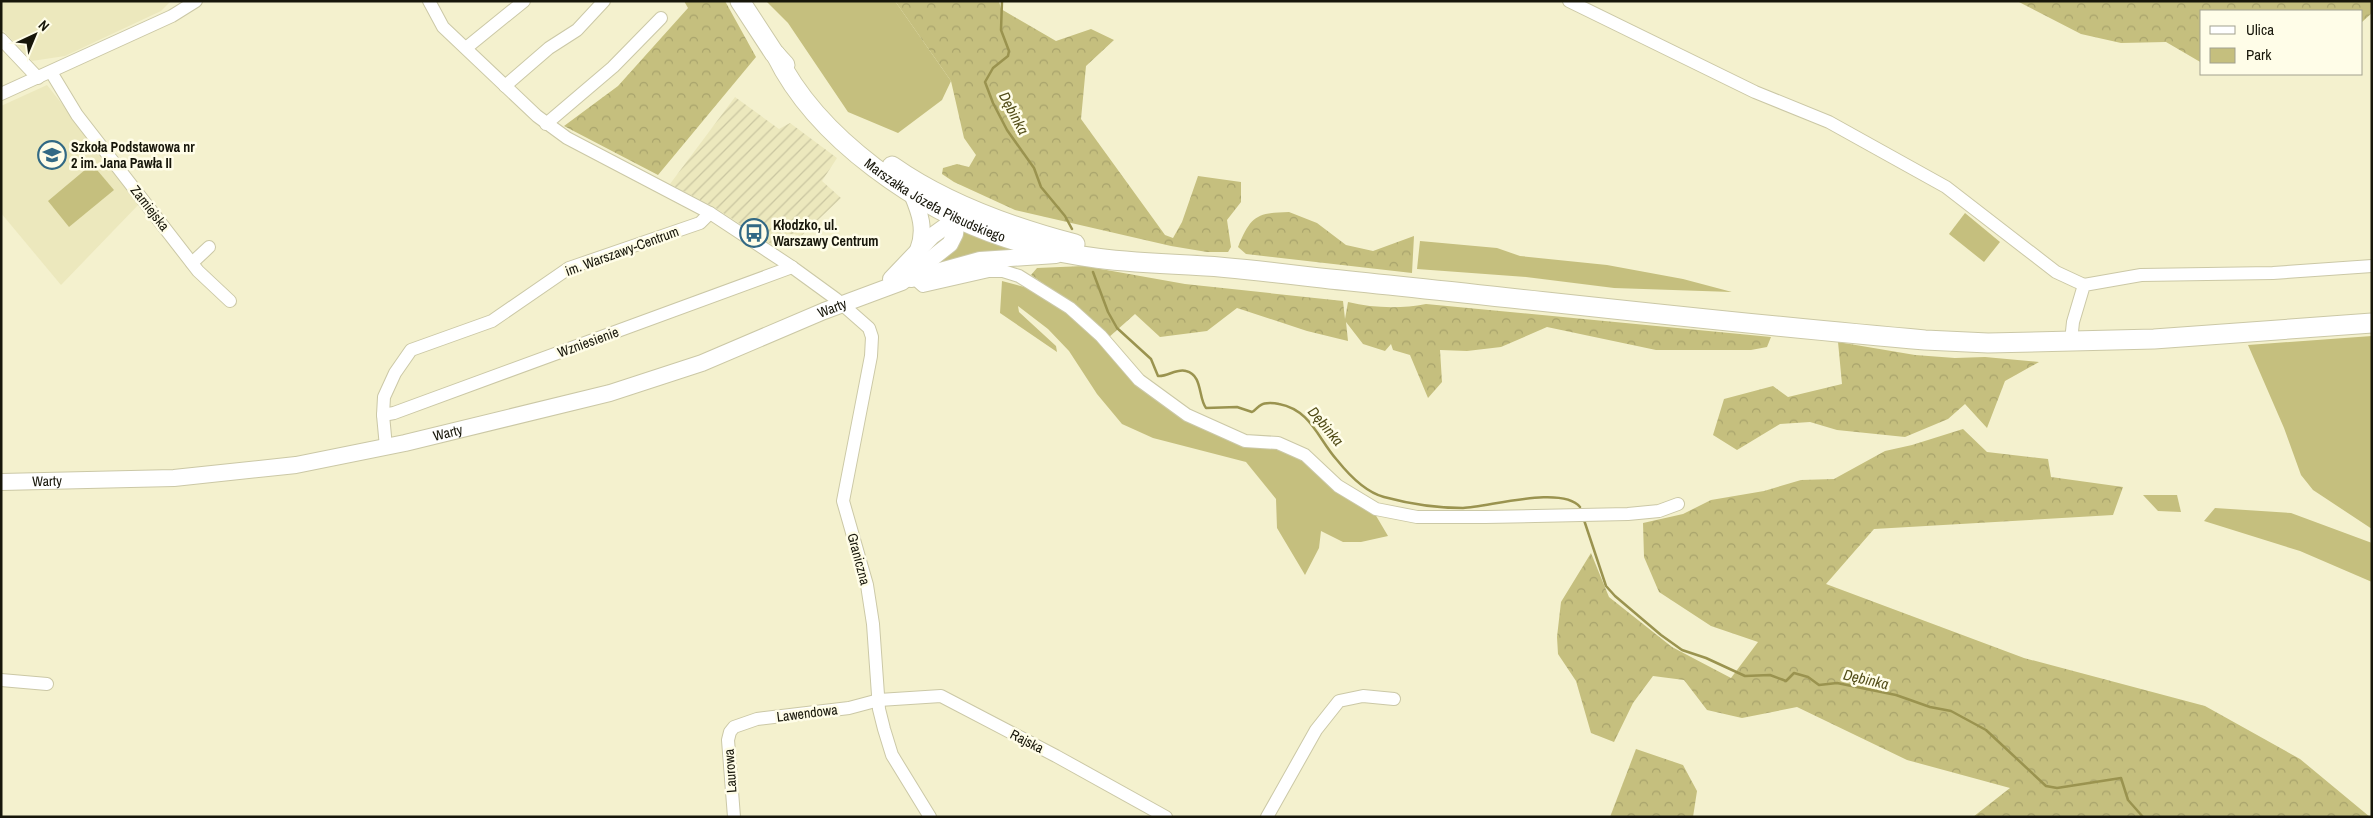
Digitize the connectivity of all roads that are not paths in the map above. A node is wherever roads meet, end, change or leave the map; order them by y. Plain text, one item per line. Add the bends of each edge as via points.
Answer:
1 (196, 1) edge
2 (429, 1) edge
3 (524, 1) edge
4 (604, 1) edge
5 (740, 1) edge
6 (1569, 1) edge
7 (661, 18) dead end
8 (1, 39) edge
9 (466, 48) junction
10 (51, 72) junction
11 (38, 78) junction
12 (505, 86) junction
13 (1, 94) edge
14 (806, 95) junction
15 (546, 124) junction
16 (912, 194) junction
17 (960, 212) junction
18 (710, 214) junction
19 (209, 247) dead end
20 (918, 250) junction
21 (1062, 254) junction
22 (1095, 254) junction
23 (2372, 266) edge
24 (195, 267) junction
25 (792, 267) junction
26 (908, 280) junction
27 (2084, 285) junction
28 (874, 291) junction
29 (230, 301) dead end
30 (841, 305) junction
31 (2372, 323) edge
32 (2071, 341) junction
33 (383, 415) junction
34 (386, 447) junction
35 (1, 482) edge
36 (1678, 504) dead end
37 (1, 680) edge
38 (47, 684) dead end
39 (879, 700) junction
40 (1394, 700) dead end
41 (734, 727) joint
42 (734, 817) edge
43 (930, 817) edge
44 (1166, 817) edge
45 (1267, 817) edge

1 - 10 street via 172,16
2 - 9 street via 443,27
3 - 9 street
4 - 12 street via 577,30 549,48
5 - 14 highway
6 - 27 street via 1755,92 1830,122 1928,176 2056,272
7 - 15 street via 613,67
8 - 11 street
9 - 12 street
10 - 11 street
10 - 24 street, Zamiejska via 77,115
11 - 13 street
12 - 15 street
14 - 16 highway, Marszałka Józefa Piłsudskiego via 853,148
14 - 17 highway, Marszałka Józefa Piłsudskiego via 887,162
15 - 18 street
16 - 17 highway, Marszałka Józefa Piłsudskiego
16 - 20 main road via 922,222
17 - 20 main road, Warty
17 - 21 highway, Marszałka Józefa Piłsudskiego via 1008,239
17 - 22 highway, Marszałka Józefa Piłsudskiego via 1030,231
17 - 26 main road, Warty via 950,244
18 - 25 street
18 - 33 street, im. Warszawy-Centrum via 700,223 569,268 492,321 411,350 387,388
19 - 24 street
20 - 28 main road, Warty via 897,274
21 - 22 highway, Marszałka Józefa Piłsudskiego
21 - 26 main road via 980,260
22 - 32 highway via 1911,339 1988,343
23 - 27 street via 2141,275
24 - 29 street, Zamiejska
25 - 30 street
25 - 33 street, Wzniesienie
26 - 28 main road, Warty
26 - 36 street via 923,286 989,271 1019,276 1070,308 1101,336 1139,380 1187,415 1245,441 1278,443 1305,455 1338,486 1376,509 1417,517 1628,514 1659,511
27 - 32 street
28 - 30 main road, Warty
30 - 34 main road, Warty via 702,363 637,386
30 - 39 street, Graniczna via 869,328 872,337 859,426 843,500 867,585
31 - 32 highway via 2215,336
33 - 34 street, im. Warszawy-Centrum
34 - 35 main road, Warty via 296,465 206,476
37 - 38 street
39 - 41 street, Lawendowa via 849,708 757,720
39 - 43 street, Graniczna via 892,755
39 - 44 street, Rajska via 940,696
40 - 45 street via 1363,696 1339,701 1316,730
41 - 42 street, Laurowa via 728,740

